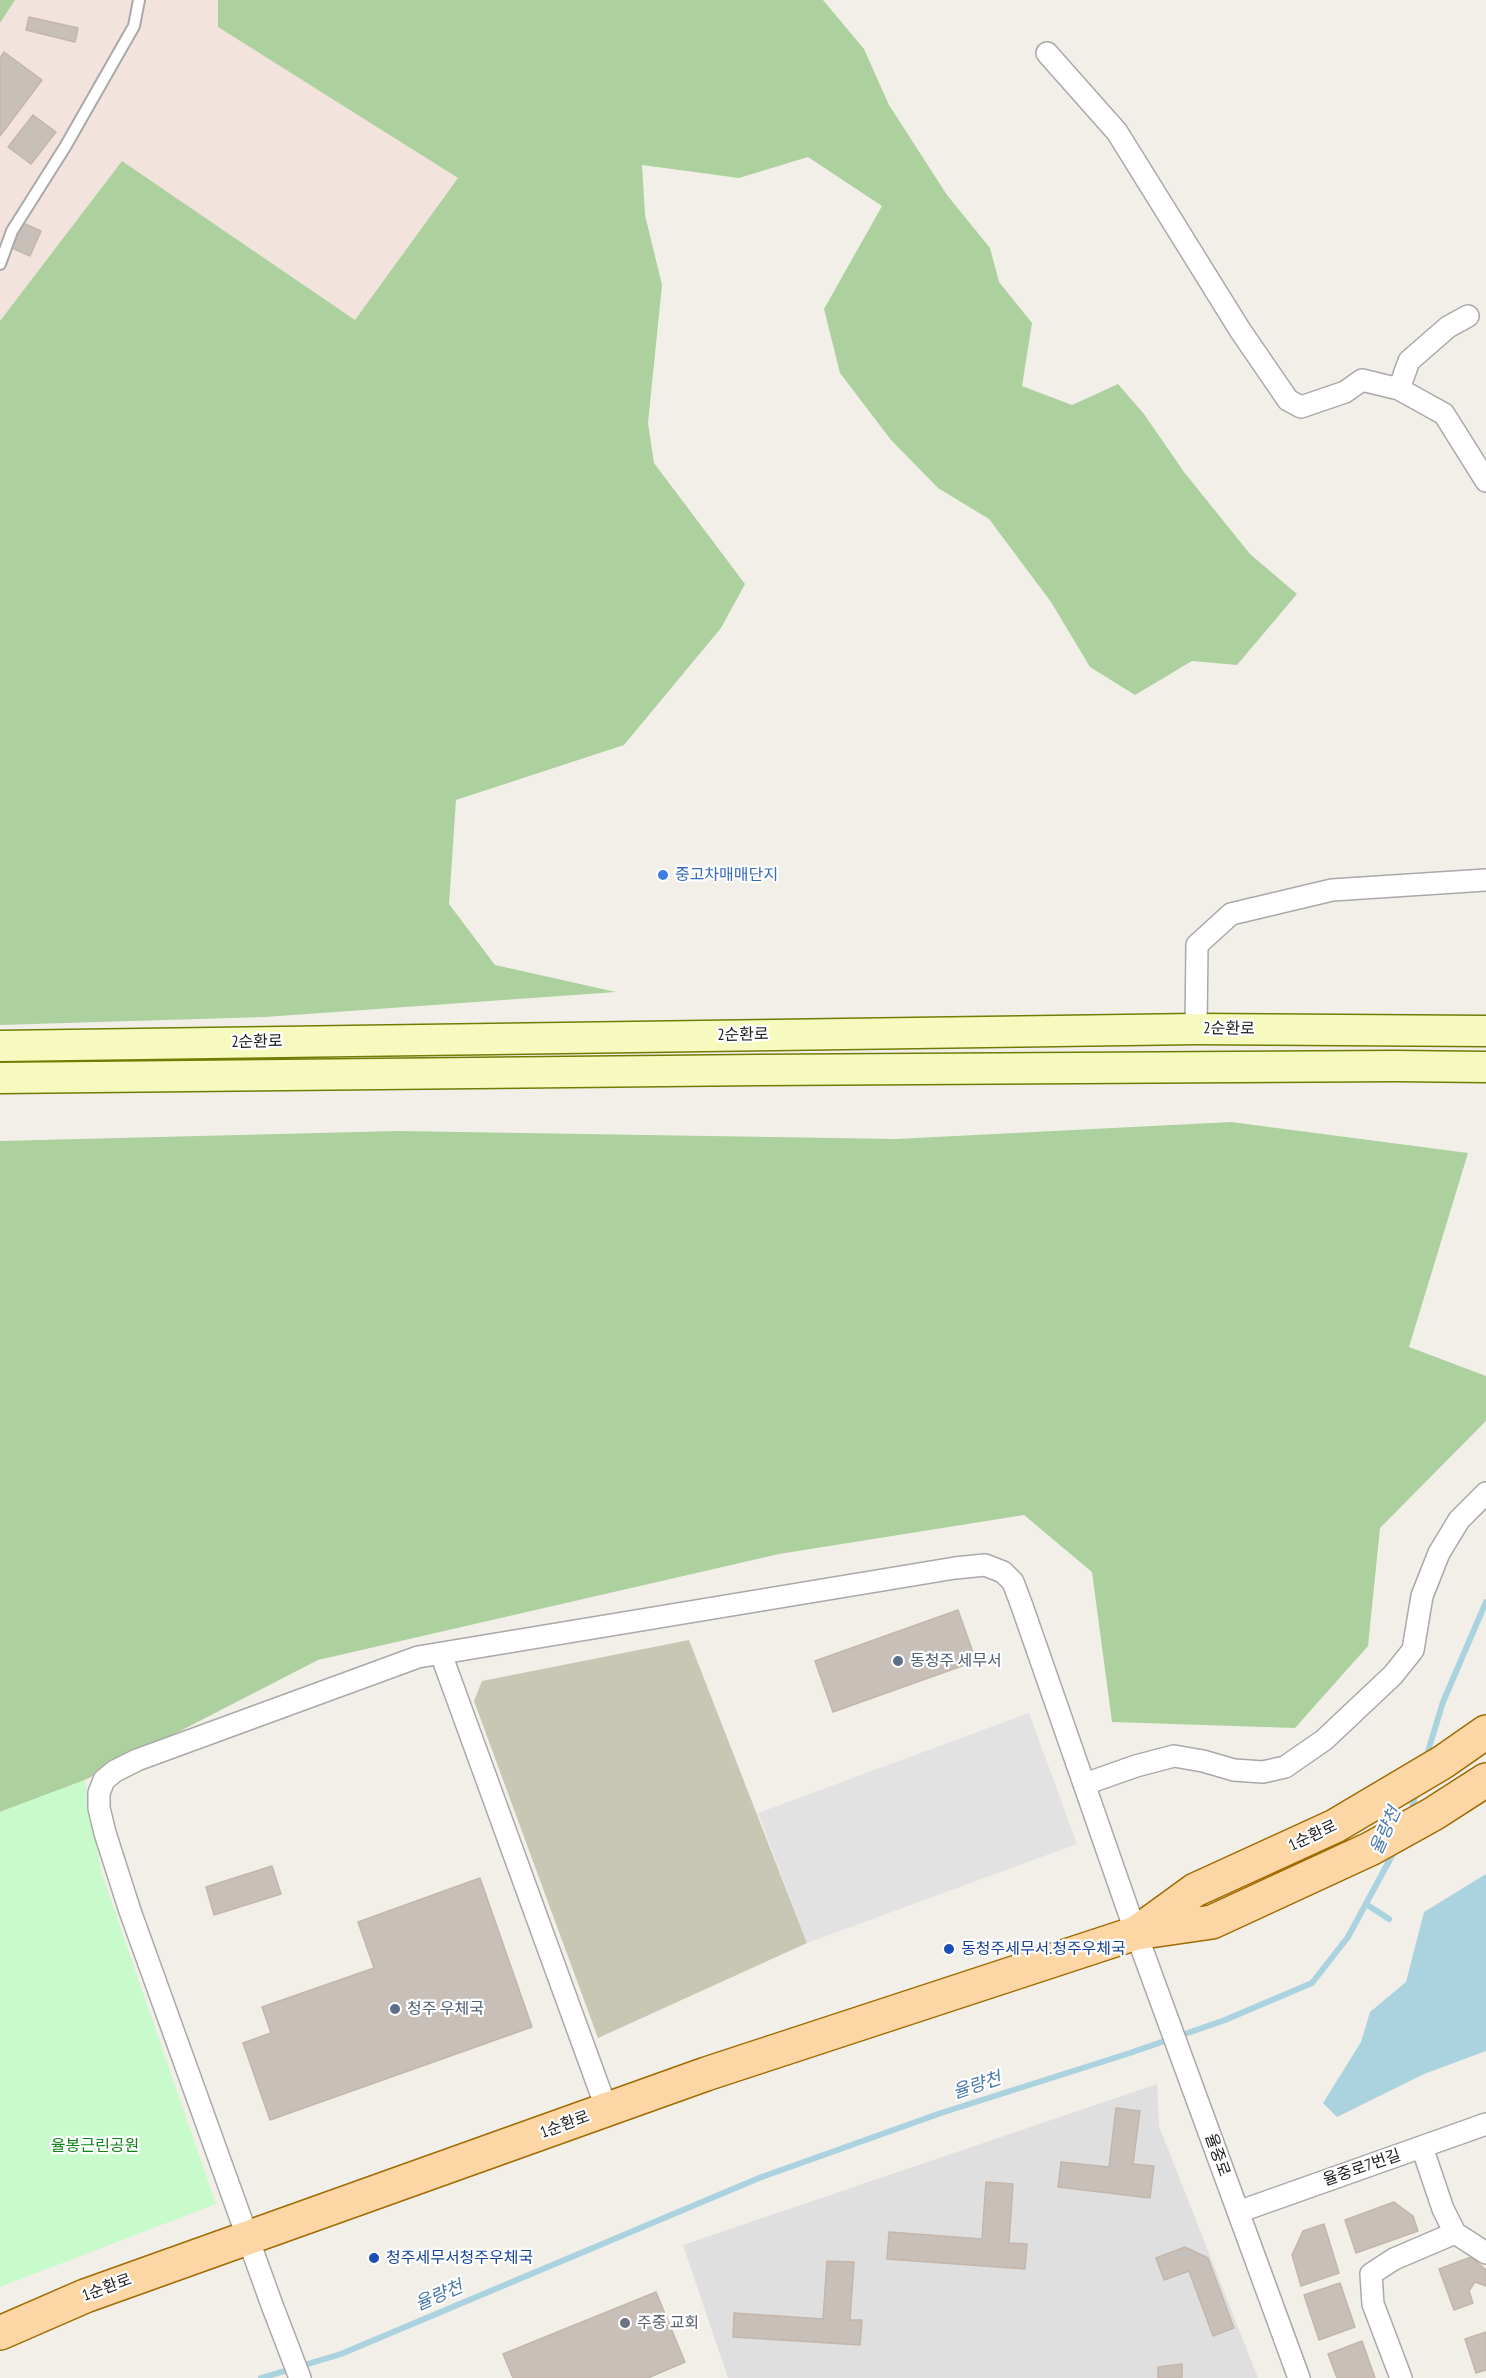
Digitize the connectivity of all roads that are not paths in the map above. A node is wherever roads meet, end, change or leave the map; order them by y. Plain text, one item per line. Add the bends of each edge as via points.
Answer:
1 (139, 0) edge
2 (1047, 53) dead end
3 (0, 264) edge
4 (1468, 316) dead end
5 (1399, 389) junction
6 (1486, 481) edge
7 (1486, 880) edge
8 (1196, 1029) junction
9 (1486, 1031) edge
10 (0, 1046) edge
11 (1486, 1067) edge
12 (0, 1078) edge
13 (1486, 1492) edge
14 (441, 1654) junction
15 (1474, 1740) edge
16 (1486, 1780) edge
17 (1085, 1784) junction
18 (1136, 1933) junction
19 (607, 2110) junction
20 (1486, 2124) edge
21 (1422, 2147) junction
22 (1238, 2212) junction
23 (1455, 2233) junction
24 (248, 2238) junction
25 (1486, 2253) edge
26 (0, 2333) edge
27 (300, 2378) edge
28 (1299, 2378) edge
29 (1401, 2378) edge

1 - 3 lane via 134,26 12,231
2 - 5 street via 1117,132 1288,400 1301,407 1345,392 1362,380
4 - 5 street via 1448,327 1409,361
5 - 6 street via 1444,414
7 - 8 street via 1332,890 1231,915 1197,945
8 - 9 street, 2순환로
8 - 10 street, 2순환로
11 - 12 street, 2순환로
13 - 17 street via 1459,1520 1439,1553 1422,1596 1413,1650 1324,1740 1285,1767 1263,1772 1234,1770 1174,1756
14 - 17 street, 율중로 via 985,1565 1004,1572 1013,1582
14 - 19 street
14 - 24 street, 율중로 via 418,1658 137,1760 104,1780 99,1793 105,1833 130,1911
15 - 18 main road, 1순환로 via 1335,1826 1195,1890
16 - 18 main road, 1순환로 via 1370,1849 1212,1922
17 - 18 street, 율중로
18 - 19 main road, 1순환로
18 - 22 street, 율중로
19 - 24 main road, 1순환로
20 - 21 street, 율중로7번길
21 - 22 street, 율중로7번길
21 - 23 street
22 - 28 street, 율중로
23 - 25 street
23 - 29 street via 1394,2259 1371,2274 1373,2304
24 - 26 main road, 1순환로 via 85,2296
24 - 27 street, 율중로

